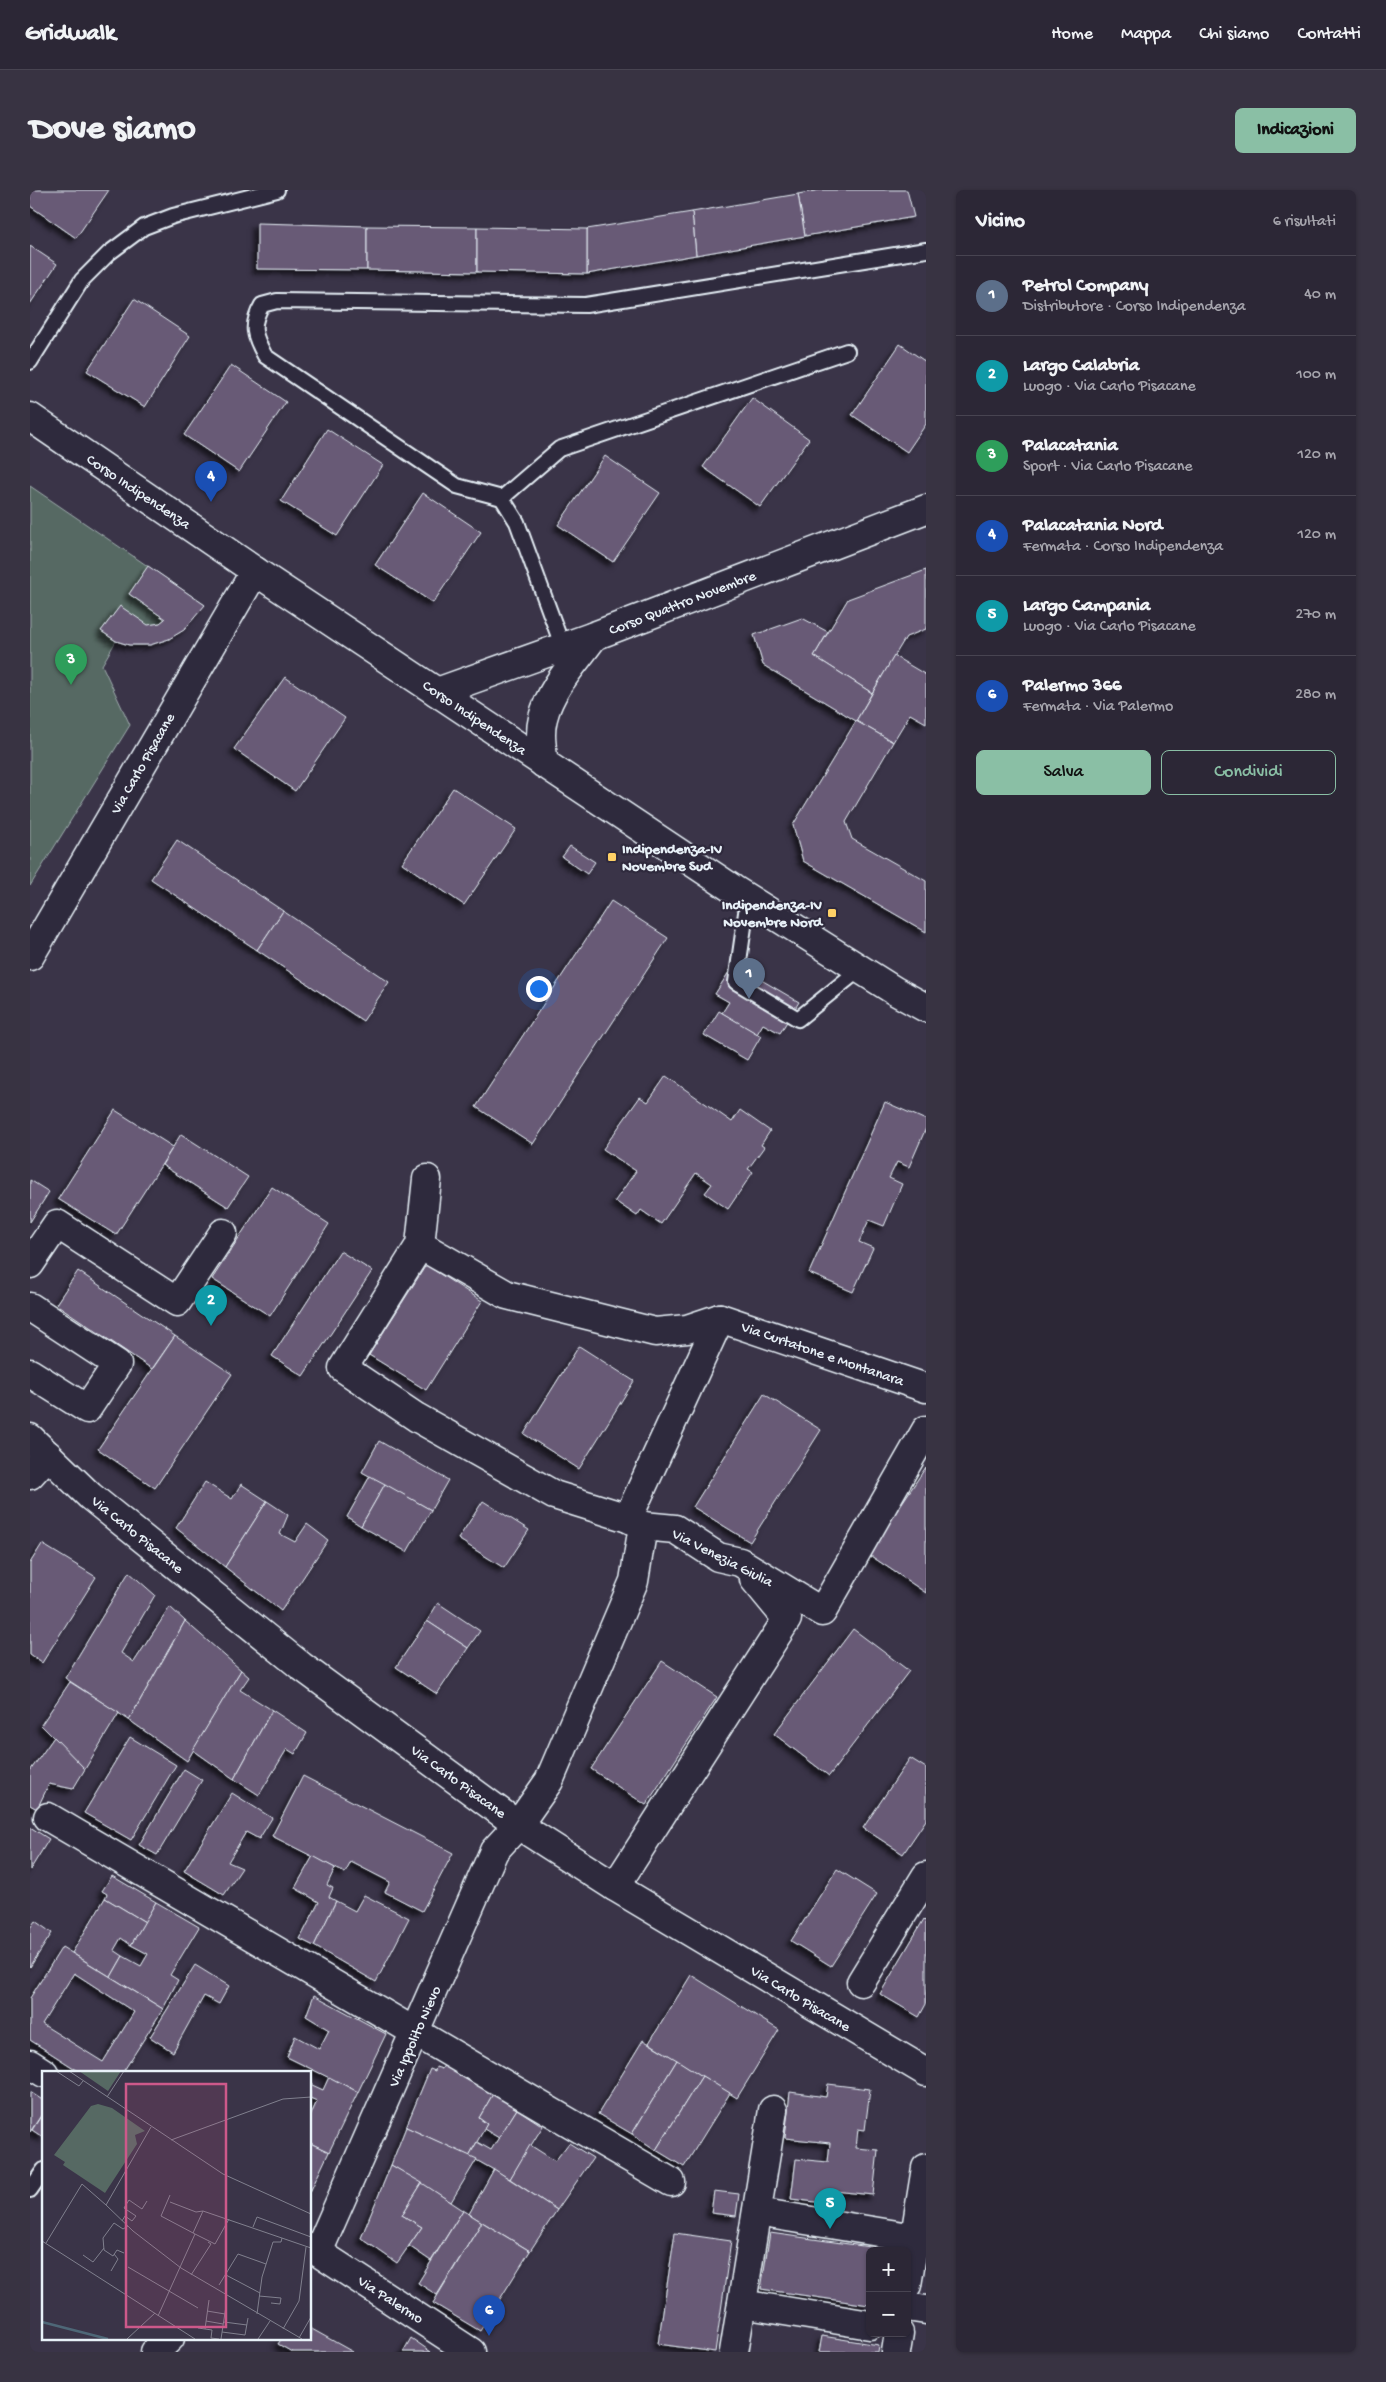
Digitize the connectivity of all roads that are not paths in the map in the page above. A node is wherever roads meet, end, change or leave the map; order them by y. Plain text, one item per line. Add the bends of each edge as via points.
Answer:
1 (277, 190) edge
2 (926, 250) edge
3 (847, 352) dead end
4 (30, 362) edge
5 (30, 417) edge
6 (502, 498) junction
7 (926, 508) edge
8 (255, 571) junction
9 (594, 636) junction
10 (562, 645) junction
11 (437, 692) junction
12 (544, 764) junction
13 (748, 899) junction
14 (30, 956) edge
15 (860, 969) junction
16 (926, 1008) edge
17 (428, 1179) dead end
18 (222, 1232) dead end
19 (420, 1245) junction
20 (30, 1264) edge
21 (30, 1307) edge
22 (720, 1318) junction
23 (30, 1372) edge
24 (926, 1388) edge
25 (926, 1430) edge
26 (39, 1446) edge
27 (30, 1475) edge
28 (635, 1522) junction
29 (740, 1562) junction
30 (48, 1816) dead end
31 (518, 1824) junction
32 (924, 1885) edge
33 (615, 1887) junction
34 (861, 1982) dead end
35 (417, 2031) junction
36 (30, 2064) edge
37 (42, 2072) edge
38 (926, 2072) edge
39 (773, 2110) dead end
40 (926, 2168) edge
41 (42, 2173) edge
42 (671, 2182) dead end
43 (30, 2190) edge
44 (757, 2212) junction
45 (915, 2238) junction
46 (314, 2249) edge
47 (911, 2262) edge
48 (742, 2304) junction
49 (911, 2308) edge
50 (926, 2310) edge
51 (866, 2324) edge
52 (898, 2337) edge
53 (168, 2340) edge
54 (156, 2352) edge
55 (471, 2352) edge
56 (734, 2352) edge
57 (896, 2352) edge

1 - 4 lane via 173,216 144,227 82,280
2 - 6 lane via 586,305 277,301 262,305 255,318 255,336 265,356 457,486
3 - 6 lane via 559,449
5 - 8 street, Corso Indipendenza
6 - 10 lane via 517,522
7 - 9 street, Corso Quattro Novembre
8 - 11 street, Corso Indipendenza
8 - 14 street, Via Carlo Pisacane
9 - 10 street, Corso Quattro Novembre
9 - 12 street via 554,693 543,718
10 - 11 street, Corso Quattro Novembre
11 - 12 street, Corso Indipendenza
12 - 13 street, Corso Indipendenza
13 - 15 street, Corso Indipendenza
13 - 15 lane via 736,982 798,1019
15 - 16 street, Corso Indipendenza
17 - 19 street
18 - 20 street via 177,1302 57,1224
19 - 22 street via 507,1295 655,1332 686,1329
19 - 28 street, Via Venezia Giulia via 343,1368 416,1418 554,1495
21 - 23 street via 117,1364 87,1410
22 - 24 street, Via Curtatone e Montanara
22 - 28 street
25 - 29 street, Via Venezia Giulia via 822,1612
26 - 27 street
26 - 31 street, Via Carlo Pisacane via 90,1496 301,1666
28 - 29 street, Via Venezia Giulia via 675,1529 718,1557
28 - 31 street via 634,1581 549,1782
29 - 33 street via 787,1619
30 - 35 street
31 - 33 street, Via Carlo Pisacane
31 - 35 street, Via Ippolito Nievo via 494,1851
32 - 34 street
33 - 38 street, Via Carlo Pisacane
35 - 42 street
35 - 46 street, Via Ippolito Nievo
36 - 37 street
39 - 44 street
40 - 45 street
41 - 43 lane
44 - 45 street
44 - 48 street
45 - 47 street
46 - 55 street, Via Palermo
48 - 51 street
48 - 56 street
49 - 50 street
52 - 57 street
53 - 54 street

